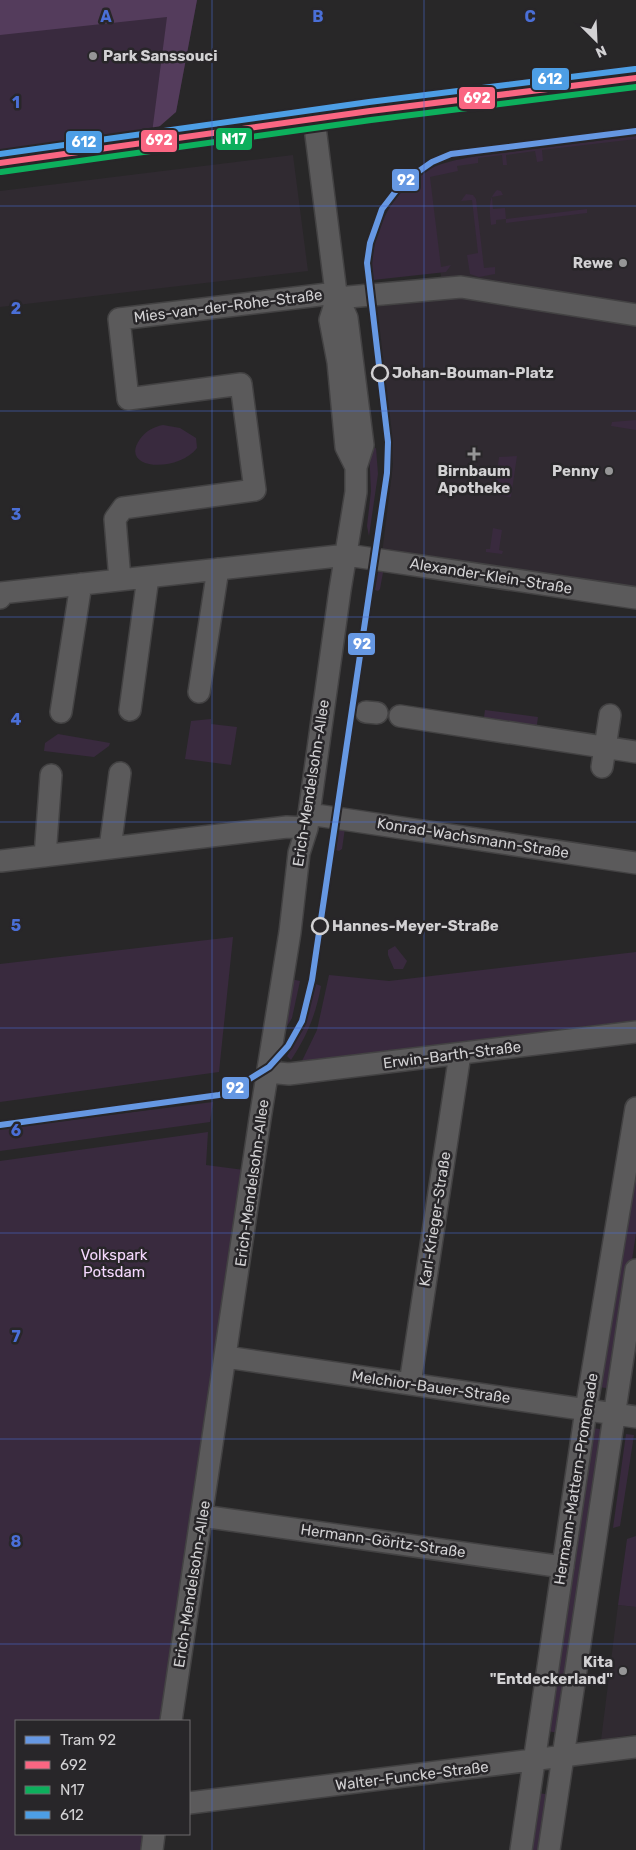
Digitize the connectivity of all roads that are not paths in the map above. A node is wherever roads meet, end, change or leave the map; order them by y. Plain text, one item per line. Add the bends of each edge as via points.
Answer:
1 (636, 78) edge
2 (314, 119) junction
3 (0, 163) edge
4 (337, 296) junction
5 (636, 315) edge
6 (347, 555) junction
7 (218, 569) junction
8 (148, 577) junction
9 (120, 580) junction
10 (81, 584) junction
11 (0, 598) edge
12 (636, 598) edge
13 (199, 692) dead end
14 (130, 710) dead end
15 (61, 712) dead end
16 (610, 715) dead end
17 (400, 716) dead end
18 (636, 752) edge
19 (603, 758) junction
20 (120, 773) dead end
21 (51, 775) dead end
22 (308, 821) junction
23 (110, 848) junction
24 (45, 856) junction
25 (0, 861) edge
26 (636, 863) edge
27 (636, 1032) edge
28 (460, 1054) junction
29 (268, 1072) junction
30 (636, 1108) edge
31 (636, 1270) edge
32 (226, 1357) junction
33 (410, 1384) junction
34 (586, 1410) junction
35 (615, 1414) junction
36 (636, 1417) edge
37 (202, 1516) junction
38 (563, 1567) junction
39 (171, 1720) edge
40 (636, 1747) edge
41 (564, 1756) junction
42 (534, 1760) junction
43 (190, 1804) edge
44 (154, 1835) edge
45 (152, 1850) edge
46 (521, 1850) edge
47 (549, 1850) edge

1 - 2 street
2 - 3 street
2 - 4 street, Erich-Mendelsohn-Allee
4 - 5 street, Mies-van-der-Rohe-Straße via 461,287
4 - 6 street, Erich-Mendelsohn-Allee via 347,318 363,445 356,468
4 - 9 street, Mies-van-der-Rohe-Straße via 119,319 128,399 241,384 255,490 123,508 115,519
6 - 7 street, Alexander-Klein-Straße
6 - 12 street, Alexander-Klein-Straße
6 - 22 street, Erich-Mendelsohn-Allee
7 - 8 street, Alexander-Klein-Straße
7 - 13 street
8 - 9 street, Alexander-Klein-Straße
8 - 14 street
9 - 10 street, Alexander-Klein-Straße
10 - 11 street, Alexander-Klein-Straße via 1,593
10 - 15 street
16 - 19 street
17 - 19 street via 453,723
18 - 19 street
20 - 23 street
21 - 24 street
22 - 23 street via 287,827
22 - 26 street, Konrad-Wachsmann-Straße
22 - 29 street, Erich-Mendelsohn-Allee via 299,853
23 - 24 street
24 - 25 street
27 - 28 street, Erwin-Barth-Straße
28 - 29 street, Erwin-Barth-Straße via 289,1074
28 - 33 street, Karl-Krieger-Straße
29 - 32 street, Erich-Mendelsohn-Allee
30 - 34 street, Hermann-Mattern-Promenade
31 - 35 street, Hermann-Mattern-Promenade
32 - 33 street, Melchior-Bauer-Straße
32 - 37 street, Erich-Mendelsohn-Allee
33 - 34 street, Melchior-Bauer-Straße
34 - 35 street, Melchior-Bauer-Straße
34 - 38 street, Hermann-Mattern-Promenade
35 - 36 street, Melchior-Bauer-Straße
35 - 41 street, Hermann-Mattern-Promenade
37 - 38 street, Hermann-Göritz-Straße
37 - 39 street, Erich-Mendelsohn-Allee
38 - 42 street, Hermann-Mattern-Promenade
40 - 41 street, Walter-Funcke-Straße
41 - 42 street, Walter-Funcke-Straße
41 - 47 street, Hermann-Mattern-Promenade
42 - 43 street, Walter-Funcke-Straße
42 - 46 street, Hermann-Mattern-Promenade
44 - 45 street

